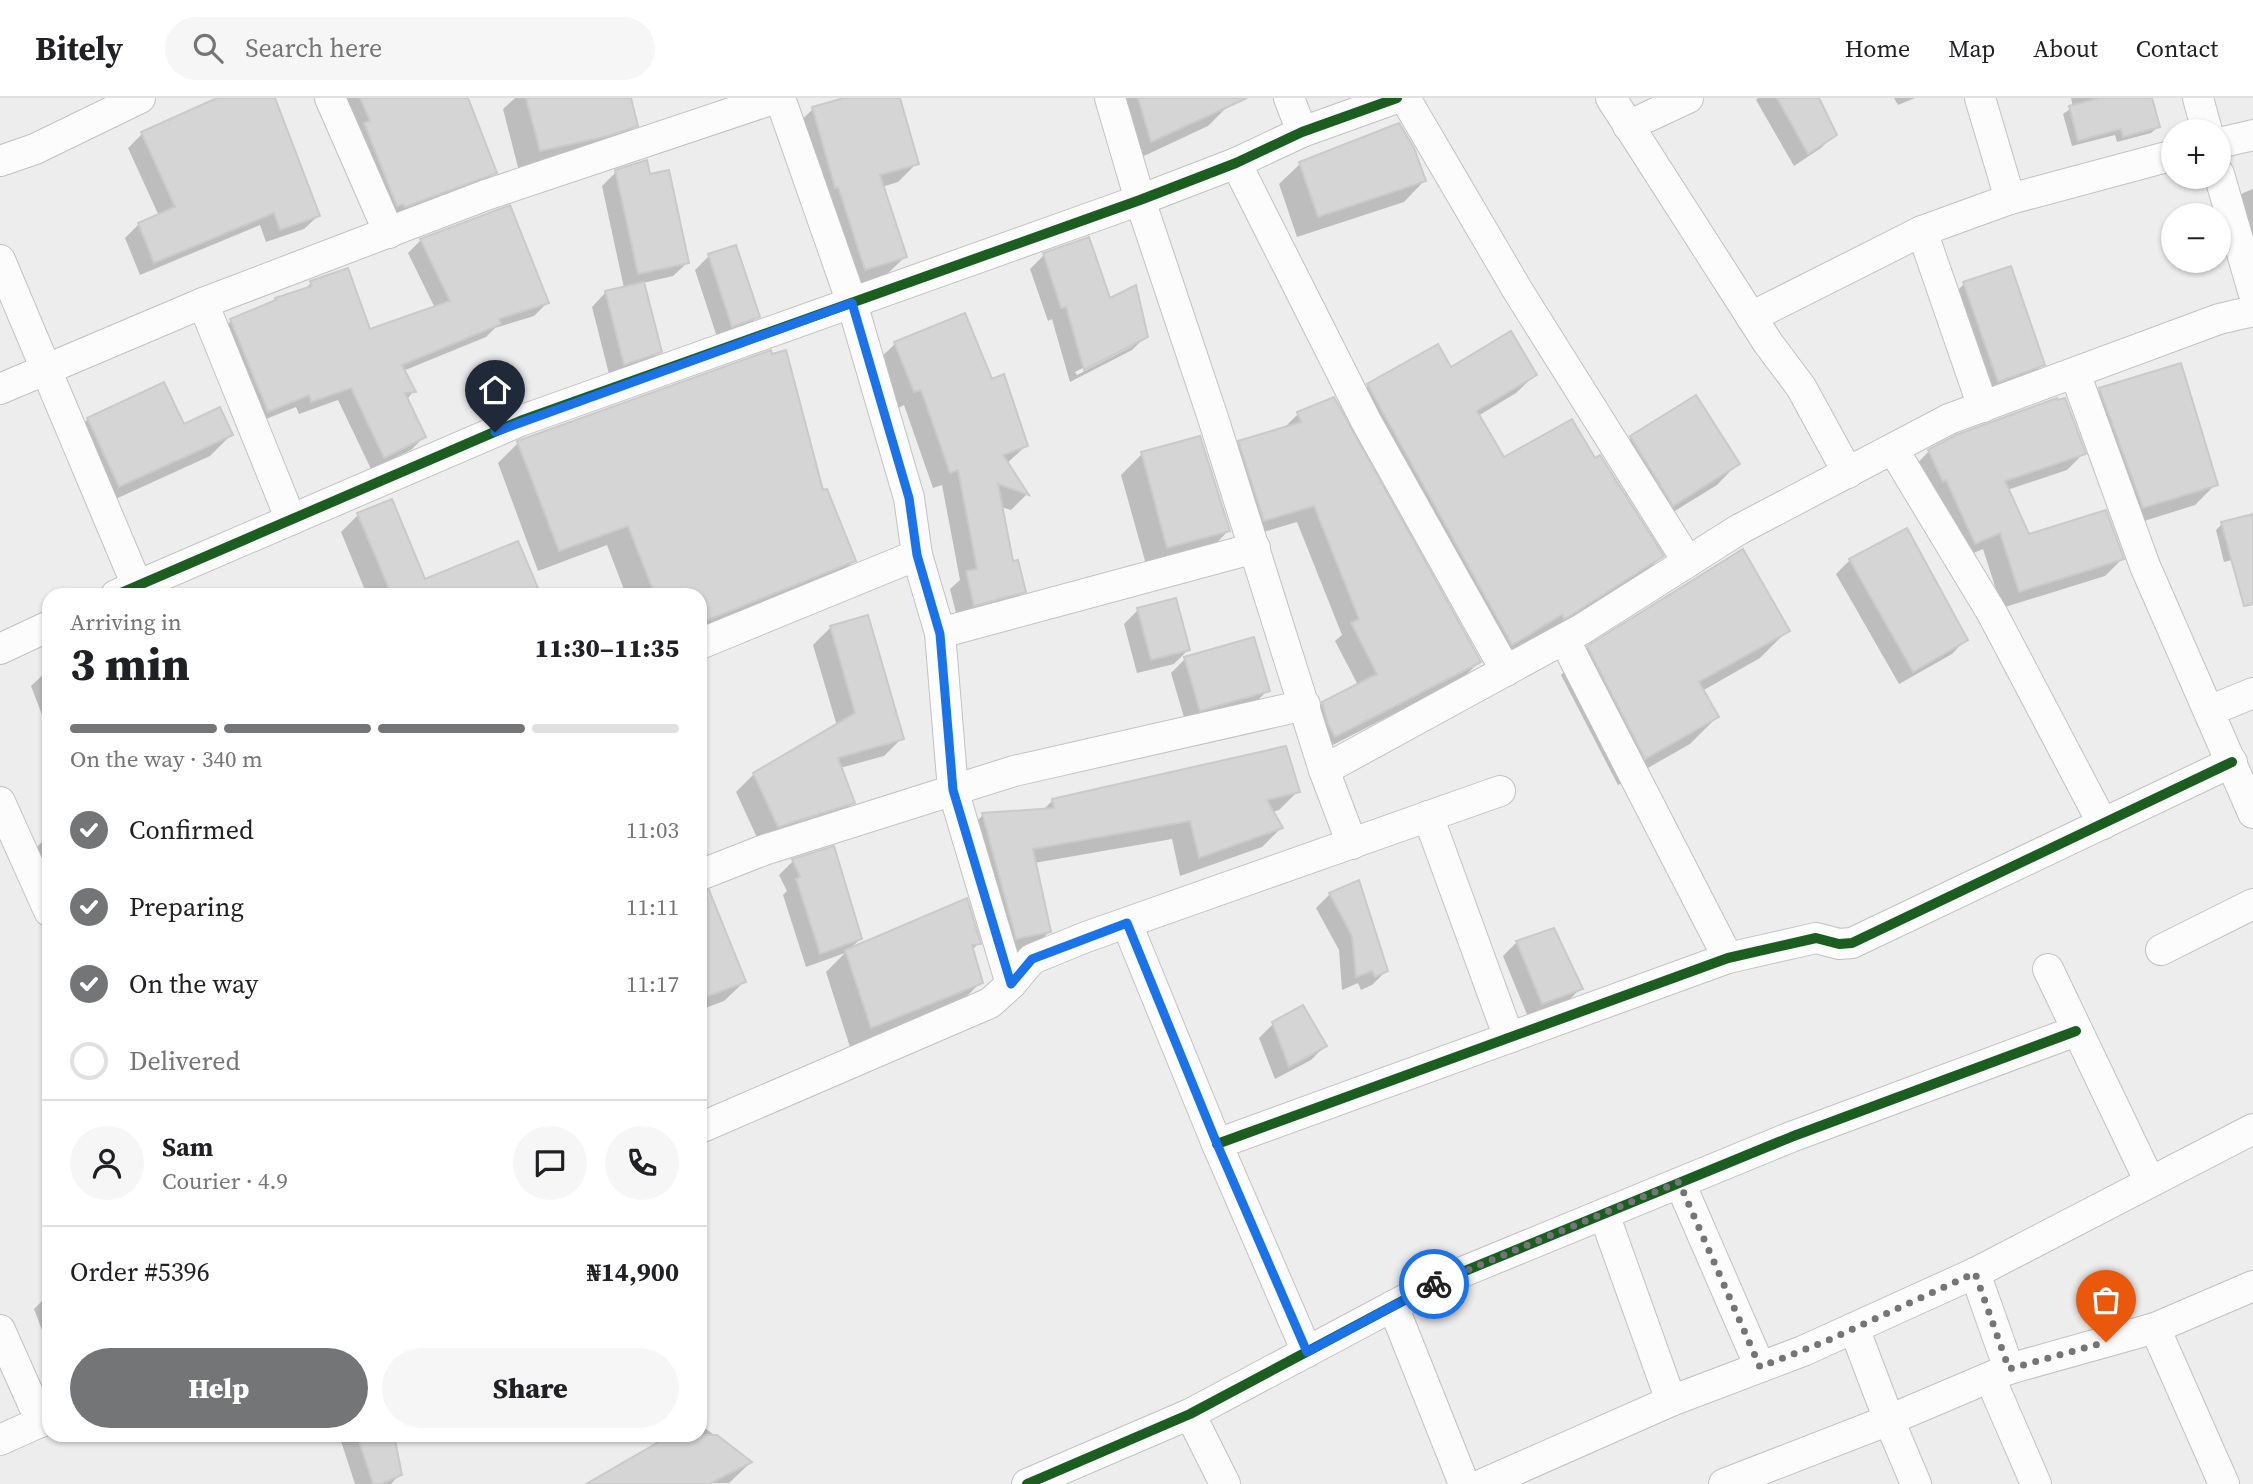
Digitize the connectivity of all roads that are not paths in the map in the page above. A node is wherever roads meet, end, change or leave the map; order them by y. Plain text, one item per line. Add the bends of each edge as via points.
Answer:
1 (140, 98) edge
2 (330, 98) edge
3 (778, 98) edge
4 (1110, 98) edge
5 (1289, 98) edge
6 (1397, 98) edge
7 (1405, 98) edge
8 (1611, 98) edge
9 (1688, 98) edge
10 (1980, 98) edge
11 (2198, 98) edge
12 (2204, 119) edge
13 (1628, 126) junction
14 (1302, 132) junction
15 (2253, 135) edge
16 (2231, 140) edge
17 (2161, 158) edge
18 (0, 161) edge
19 (1236, 163) junction
20 (2223, 189) edge
21 (2010, 199) junction
22 (1140, 200) junction
23 (1922, 231) junction
24 (388, 233) junction
25 (0, 260) edge
26 (2253, 291) edge
27 (203, 303) junction
28 (852, 303) junction
29 (2253, 311) edge
30 (1751, 317) junction
31 (45, 370) junction
32 (2075, 373) junction
33 (0, 389) edge
34 (1983, 407) junction
35 (1893, 449) junction
36 (1848, 472) junction
37 (291, 520) junction
38 (1255, 548) junction
39 (917, 555) junction
40 (1688, 562) junction
41 (129, 588) edge
42 (140, 588) edge
43 (42, 629) edge
44 (940, 634) junction
45 (1564, 639) junction
46 (707, 641) edge
47 (0, 649) edge
48 (1506, 671) junction
49 (2253, 693) edge
50 (1305, 705) junction
51 (2209, 711) junction
52 (2232, 762) junction
53 (1324, 770) junction
54 (953, 790) junction
55 (1500, 791) dead end
56 (0, 802) edge
57 (2253, 813) edge
58 (1428, 817) junction
59 (2104, 824) junction
60 (1352, 844) junction
61 (707, 872) edge
62 (42, 895) edge
63 (2253, 904) edge
64 (1127, 923) junction
65 (2161, 950) dead end
66 (1728, 958) junction
67 (2048, 969) dead end
68 (1011, 984) junction
69 (2076, 1031) junction
70 (1509, 1038) junction
71 (707, 1125) edge
72 (2253, 1129) edge
73 (1217, 1144) junction
74 (1679, 1182) junction
75 (2150, 1182) junction
76 (1604, 1214) junction
77 (1975, 1273) junction
78 (2253, 1286) edge
79 (1394, 1306) junction
80 (1854, 1328) junction
81 (2155, 1328) junction
82 (0, 1330) edge
83 (1307, 1352) junction
84 (1760, 1367) junction
85 (2000, 1373) junction
86 (1671, 1401) junction
87 (42, 1414) edge
88 (1190, 1414) junction
89 (1889, 1420) junction
90 (42, 1421) edge
91 (0, 1440) edge
92 (1027, 1484) edge
93 (1225, 1484) edge
94 (1464, 1484) edge
95 (1483, 1484) edge
96 (1724, 1484) edge
97 (1916, 1484) edge
98 (2036, 1484) edge
99 (2224, 1484) edge

1 - 18 street
2 - 24 street
3 - 24 street via 486,195
3 - 28 street
4 - 22 street
5 - 14 street
6 - 14 street
7 - 40 street via 1518,291
8 - 13 street
9 - 13 street
10 - 21 street
11 - 12 street
13 - 30 street
14 - 19 street
15 - 16 street
17 - 21 street
19 - 22 street
19 - 48 street via 1366,421
20 - 26 street
21 - 23 street
22 - 28 street
22 - 38 street
23 - 30 street
23 - 34 street
24 - 27 street
25 - 31 street
27 - 31 street
27 - 37 street
28 - 37 street via 520,421
28 - 39 street via 909,498
29 - 32 street via 2219,319
30 - 36 street via 1801,387
31 - 33 street
31 - 41 street
32 - 34 street
32 - 51 street via 2145,566
34 - 35 street via 1949,419
35 - 36 street
35 - 59 street via 1992,612
36 - 40 street
37 - 42 street
38 - 44 street
38 - 50 street
39 - 44 street
39 - 46 street
40 - 45 street
43 - 47 street
44 - 54 street
45 - 48 street
45 - 66 street
48 - 53 street
49 - 51 street
50 - 53 street
50 - 54 street via 1014,771
51 - 52 street
52 - 57 street
52 - 59 street
53 - 60 street
54 - 61 street
54 - 68 street
55 - 58 street
56 - 62 street
58 - 60 street
58 - 70 street
59 - 66 street via 1852,943 1816,939
60 - 64 street
63 - 65 street
64 - 68 street via 1032,959
64 - 73 street
66 - 70 street
67 - 69 street
68 - 71 street via 990,1003
69 - 74 street
69 - 75 street
70 - 73 street
72 - 75 street
73 - 83 street
74 - 76 street
74 - 84 street
75 - 77 street
76 - 79 street via 1438,1282
76 - 86 street
77 - 80 street
77 - 85 street
78 - 81 street
79 - 83 street
79 - 94 street
80 - 84 street
80 - 89 street
81 - 85 street
81 - 99 street
82 - 87 street
83 - 88 street
84 - 86 street
85 - 89 street
85 - 98 street
86 - 95 street
88 - 92 street
88 - 93 street
89 - 96 street
89 - 97 street
90 - 91 street

